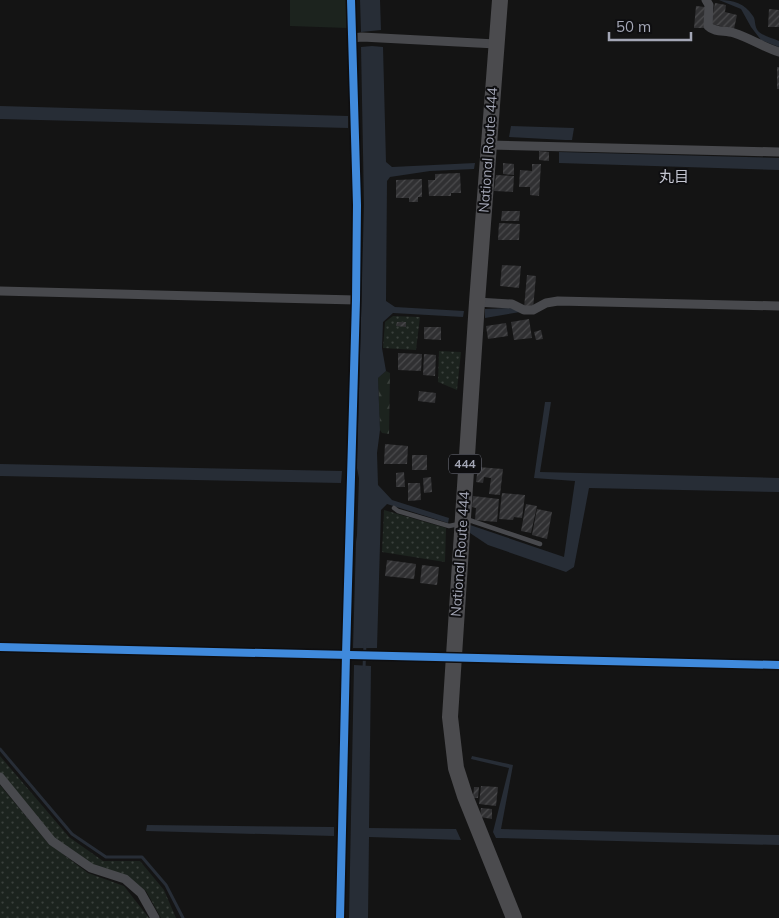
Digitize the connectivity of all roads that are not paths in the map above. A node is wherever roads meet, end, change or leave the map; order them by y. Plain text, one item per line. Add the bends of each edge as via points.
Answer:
1 (351, 0) edge
2 (500, 0) edge
3 (706, 0) edge
4 (352, 38) junction
5 (496, 44) junction
6 (779, 52) edge
7 (489, 145) junction
8 (779, 152) edge
9 (0, 291) edge
10 (356, 300) junction
11 (476, 302) junction
12 (779, 306) edge
13 (394, 508) dead end
14 (462, 524) junction
15 (540, 544) dead end
16 (0, 647) edge
17 (346, 656) junction
18 (453, 657) junction
19 (779, 665) edge
20 (0, 777) edge
21 (155, 918) edge
22 (340, 918) edge
23 (514, 918) edge

1 - 4 street
2 - 5 highway, National Route 444 / 444
3 - 6 street via 709,5 708,26 712,29 734,32
4 - 5 street
4 - 10 street
5 - 7 highway, National Route 444 / 444
7 - 8 street
7 - 11 highway, National Route 444 / 444
9 - 10 street
10 - 17 street
11 - 12 street via 512,304 524,310 558,301
11 - 14 highway, National Route 444 / 444
13 - 14 lane via 448,526
14 - 15 lane via 470,520
14 - 18 highway, National Route 444 / 444
16 - 17 street
17 - 18 street
17 - 22 street
18 - 19 street
18 - 23 highway, National Route 444 / 444 via 450,717 456,768 464,796
20 - 21 street via 52,841 91,868 124,879 141,893

